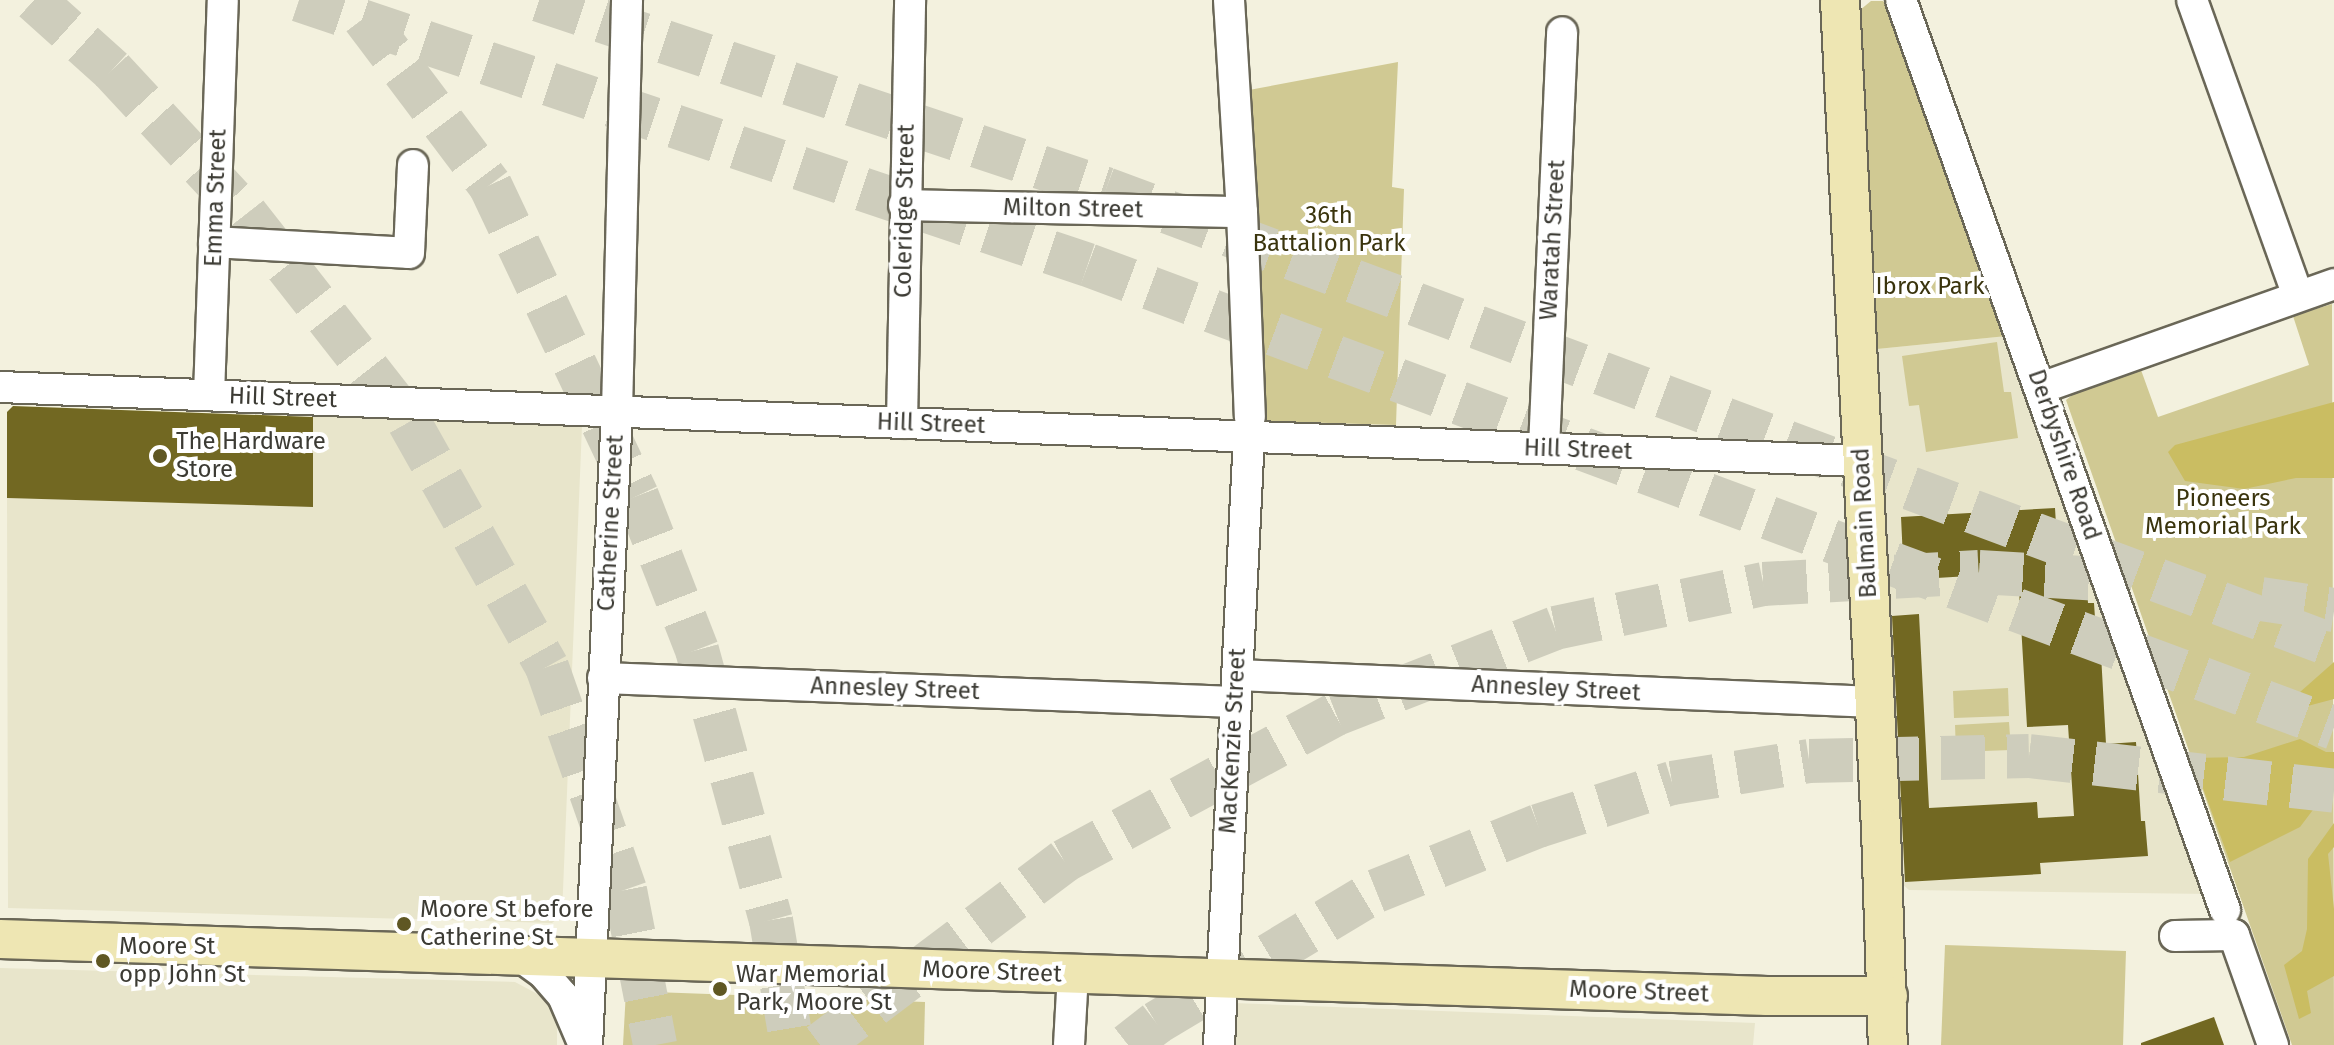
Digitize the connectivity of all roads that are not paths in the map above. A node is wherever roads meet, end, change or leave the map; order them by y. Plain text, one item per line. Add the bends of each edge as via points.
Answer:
1 (223, 0) edge
2 (627, 0) edge
3 (910, 0) edge
4 (1229, 0) edge
5 (1840, 0) edge
6 (1901, 0) edge
7 (2192, 0) edge
8 (1562, 32) dead end
9 (413, 165) dead end
10 (904, 205) junction
11 (1242, 212) junction
12 (214, 242) junction
13 (2334, 284) edge
14 (2298, 296) junction
15 (0, 387) edge
16 (2041, 388) junction
17 (209, 395) junction
18 (617, 411) junction
19 (902, 423) junction
20 (1249, 427) junction
21 (1544, 448) junction
22 (1861, 461) junction
23 (603, 678) junction
24 (1236, 689) junction
25 (1874, 702) junction
26 (2225, 910) dead end
27 (2175, 936) dead end
28 (0, 939) edge
29 (521, 957) junction
30 (591, 960) junction
31 (1073, 974) junction
32 (1222, 979) junction
33 (1888, 996) junction
34 (586, 1045) edge
35 (1069, 1045) edge
36 (1219, 1045) edge
37 (1888, 1045) edge
38 (2273, 1045) edge

1 - 12 street, Emma Street
2 - 18 street, Catherine Street
3 - 10 street, Coleridge Street
4 - 11 street, MacKenzie Street
5 - 22 main road, Balmain Road
6 - 16 street, Derbyshire Road
7 - 14 street
8 - 21 street, Waratah Street
9 - 12 street via 409,253
10 - 11 street, Milton Street
10 - 19 street, Coleridge Street
11 - 20 street, MacKenzie Street
12 - 17 street, Emma Street
13 - 14 street
14 - 16 street
15 - 17 street, Hill Street
16 - 26 street, Derbyshire Road
17 - 18 street, Hill Street
18 - 19 street, Hill Street
18 - 23 street, Catherine Street
19 - 20 street, Hill Street
20 - 21 street, Hill Street
20 - 24 street, MacKenzie Street
21 - 22 street, Hill Street
22 - 25 main road, Balmain Road
23 - 24 street, Annesley Street
23 - 30 street, Catherine Street
24 - 25 street, Annesley Street
24 - 32 street, MacKenzie Street
25 - 33 main road, Balmain Road
27 - 38 street via 2234,935
28 - 29 main road, Moore Street
29 - 30 main road, Moore Street
29 - 34 street, Catherine Street via 563,996
30 - 31 main road, Moore Street
30 - 34 street, Catherine Street
31 - 32 main road, Moore Street
31 - 35 street
32 - 33 main road, Moore Street
32 - 36 street, MacKenzie Street
33 - 37 main road, Balmain Road

